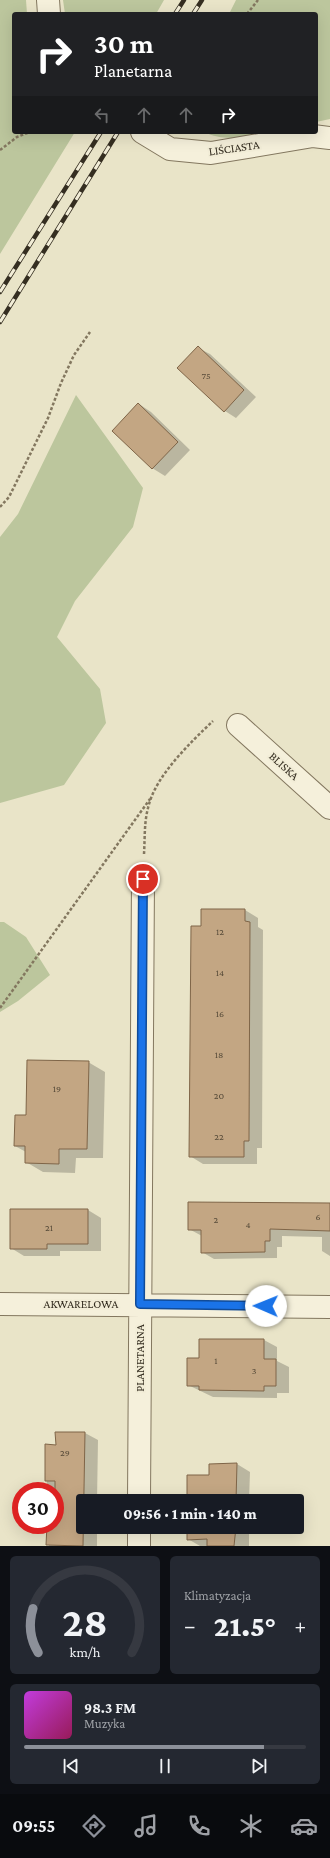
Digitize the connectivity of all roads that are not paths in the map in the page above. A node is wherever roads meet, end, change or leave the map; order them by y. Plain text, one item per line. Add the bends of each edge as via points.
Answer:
1 (48, 0) edge
2 (50, 12) edge
3 (145, 134) edge
4 (330, 138) edge
5 (238, 725) road end
6 (330, 808) edge
7 (143, 879) road end
8 (0, 1304) edge
9 (140, 1304) junction
10 (330, 1307) edge
11 (139, 1494) edge
12 (139, 1534) edge
13 (139, 1546) edge

1 - 2 street
3 - 4 street, LIŚCIASTA via 170,149 210,153 313,136
5 - 6 street, BLISKA
7 - 9 street, PLANETARNA
8 - 9 street, AKWARELOWA
9 - 10 street, AKWARELOWA
9 - 11 street, PLANETARNA
12 - 13 street

